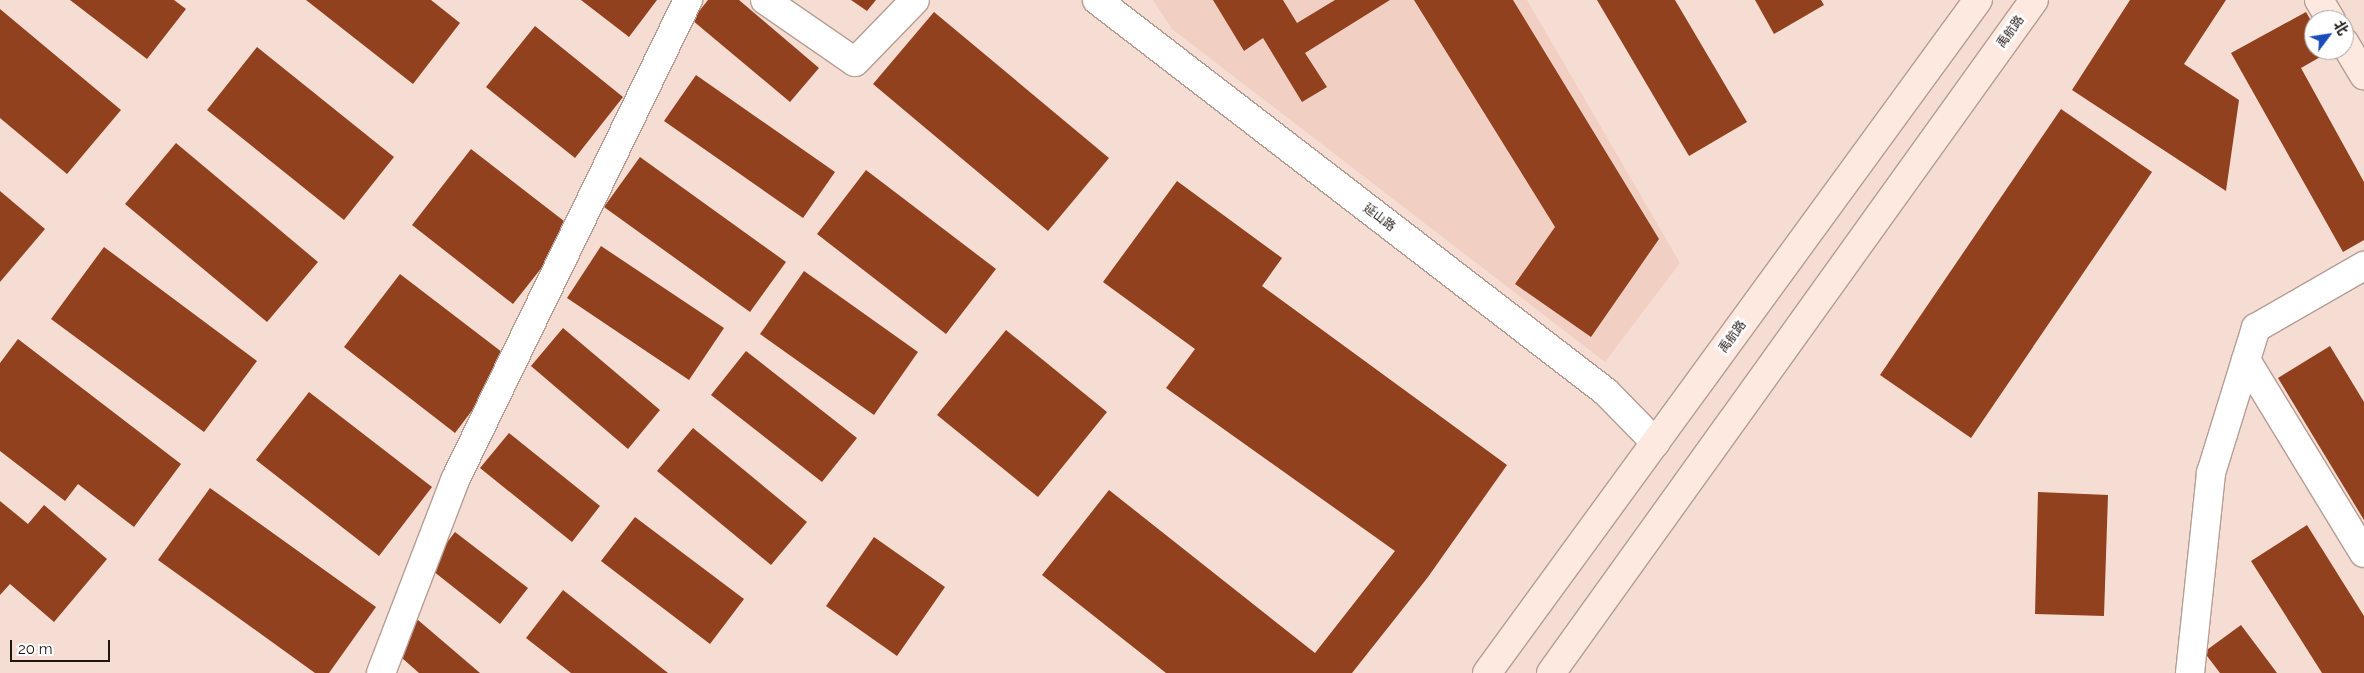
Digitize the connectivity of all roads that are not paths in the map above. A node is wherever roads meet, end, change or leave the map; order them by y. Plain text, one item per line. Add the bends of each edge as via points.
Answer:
1 (688, 0) edge
2 (765, 0) edge
3 (915, 0) edge
4 (1096, 0) edge
5 (1978, 0) edge
6 (2034, 0) edge
7 (2354, 58) edge
8 (2364, 75) edge
9 (2364, 266) edge
10 (2246, 360) junction
11 (1656, 444) junction
12 (2364, 553) edge
13 (382, 673) edge
14 (1487, 673) edge
15 (1551, 673) edge
16 (2190, 673) edge

1 - 13 street via 455,480
2 - 3 street via 855,62
4 - 11 street, 延山路 via 1606,392
5 - 11 main road, 禹航路
6 - 15 main road, 禹航路
7 - 8 main road
9 - 10 street via 2256,328
10 - 12 street
10 - 16 street via 2211,473
11 - 14 main road, 禹航路

